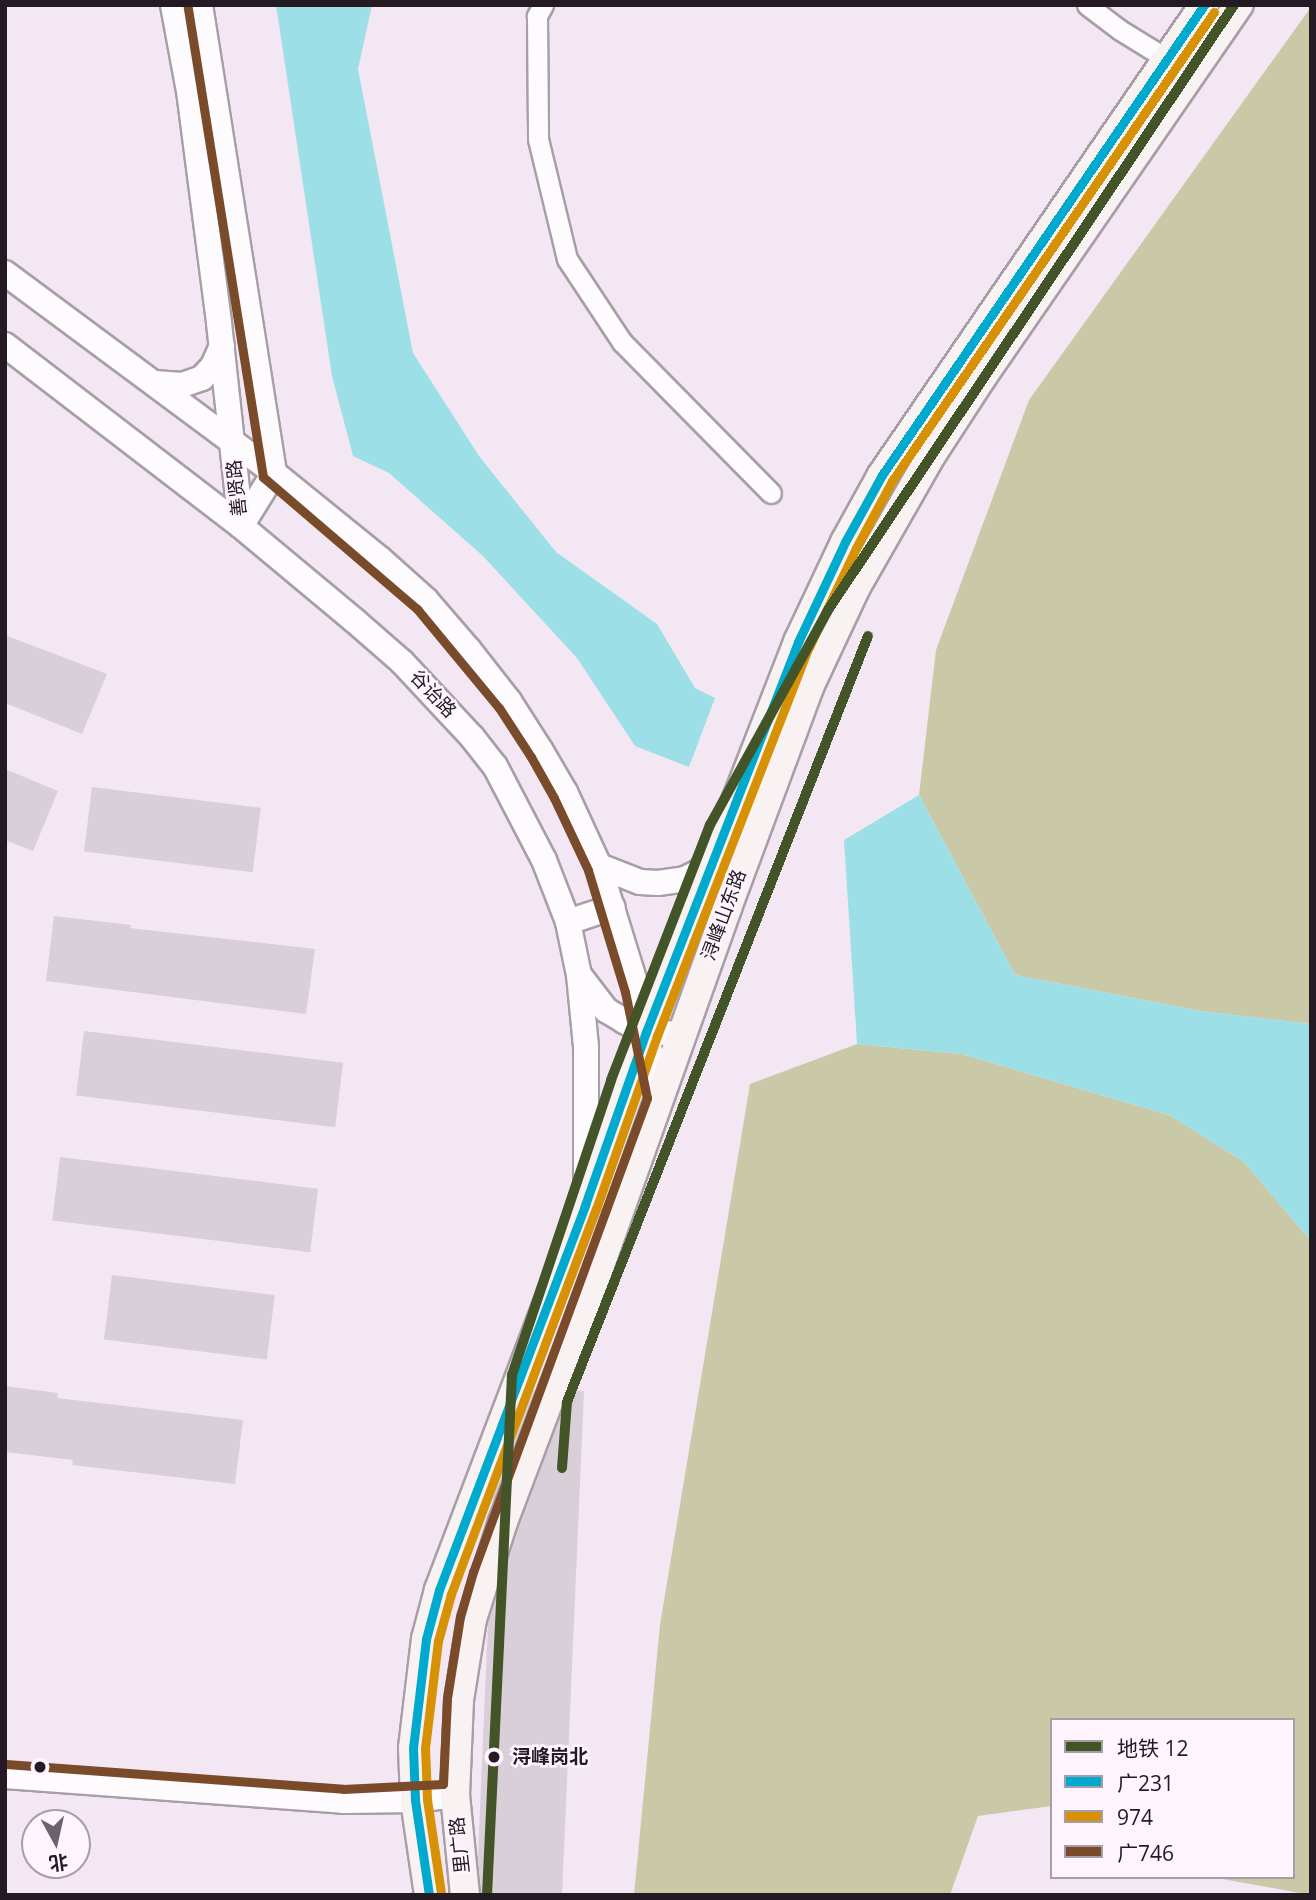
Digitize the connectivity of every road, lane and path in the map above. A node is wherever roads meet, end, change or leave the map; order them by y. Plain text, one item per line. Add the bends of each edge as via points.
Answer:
1 (173, 5) edge
2 (200, 5) edge
3 (543, 5) edge
4 (1087, 5) edge
5 (1204, 5) edge
6 (1239, 5) edge
7 (1167, 60) junction
8 (1192, 74) junction
9 (5, 273) edge
10 (5, 345) edge
11 (222, 346) junction
12 (155, 383) junction
13 (232, 441) junction
14 (274, 473) junction
15 (771, 493) dead end
16 (240, 526) junction
17 (716, 856) junction
18 (599, 866) junction
19 (612, 907) junction
20 (568, 922) junction
21 (579, 975) junction
22 (646, 1032) junction
23 (682, 1034) junction
24 (660, 1098) junction
25 (585, 1205) junction
26 (5, 1776) edge
27 (455, 1795) junction
28 (415, 1800) junction
29 (429, 1895) edge
30 (465, 1895) edge

1 - 11 street, 善贤路
2 - 14 street, 善贤路
3 - 15 street via 537,16 538,139 566,260 622,342
4 - 7 street
5 - 7 main road, 浔峰山东路
6 - 8 main road, 浔峰山东路
7 - 8 street
7 - 17 main road, 浔峰山东路 via 951,370 864,506 798,642
8 - 23 main road, 浔峰山东路 via 982,377 856,587 782,756
9 - 12 street
10 - 16 street, 谷诒路
11 - 12 street via 214,366 202,378 182,385
11 - 13 street, 善贤路
12 - 13 street
13 - 14 street
13 - 16 street, 善贤路
14 - 16 street, 善贤路
14 - 18 street via 426,600 469,650 541,751
16 - 20 street, 谷诒路 via 402,662 472,737 495,766 523,817
17 - 18 street via 685,879 658,883 640,882
17 - 22 main road, 浔峰山东路
18 - 19 street
19 - 20 street
19 - 22 street
20 - 21 street, 谷诒路
21 - 22 street via 606,1010
21 - 25 street, 谷诒路 via 586,1047
22 - 23 street
22 - 24 street
22 - 25 main road, 浔峰山东路
23 - 24 main road, 浔峰山东路
24 - 27 main road, 浔峰山东路 via 472,1619 459,1700
25 - 28 main road, 浔峰山东路 via 439,1590 417,1695
26 - 28 street via 294,1799
27 - 28 street
27 - 30 main road, 里广路
28 - 29 main road, 里广路

